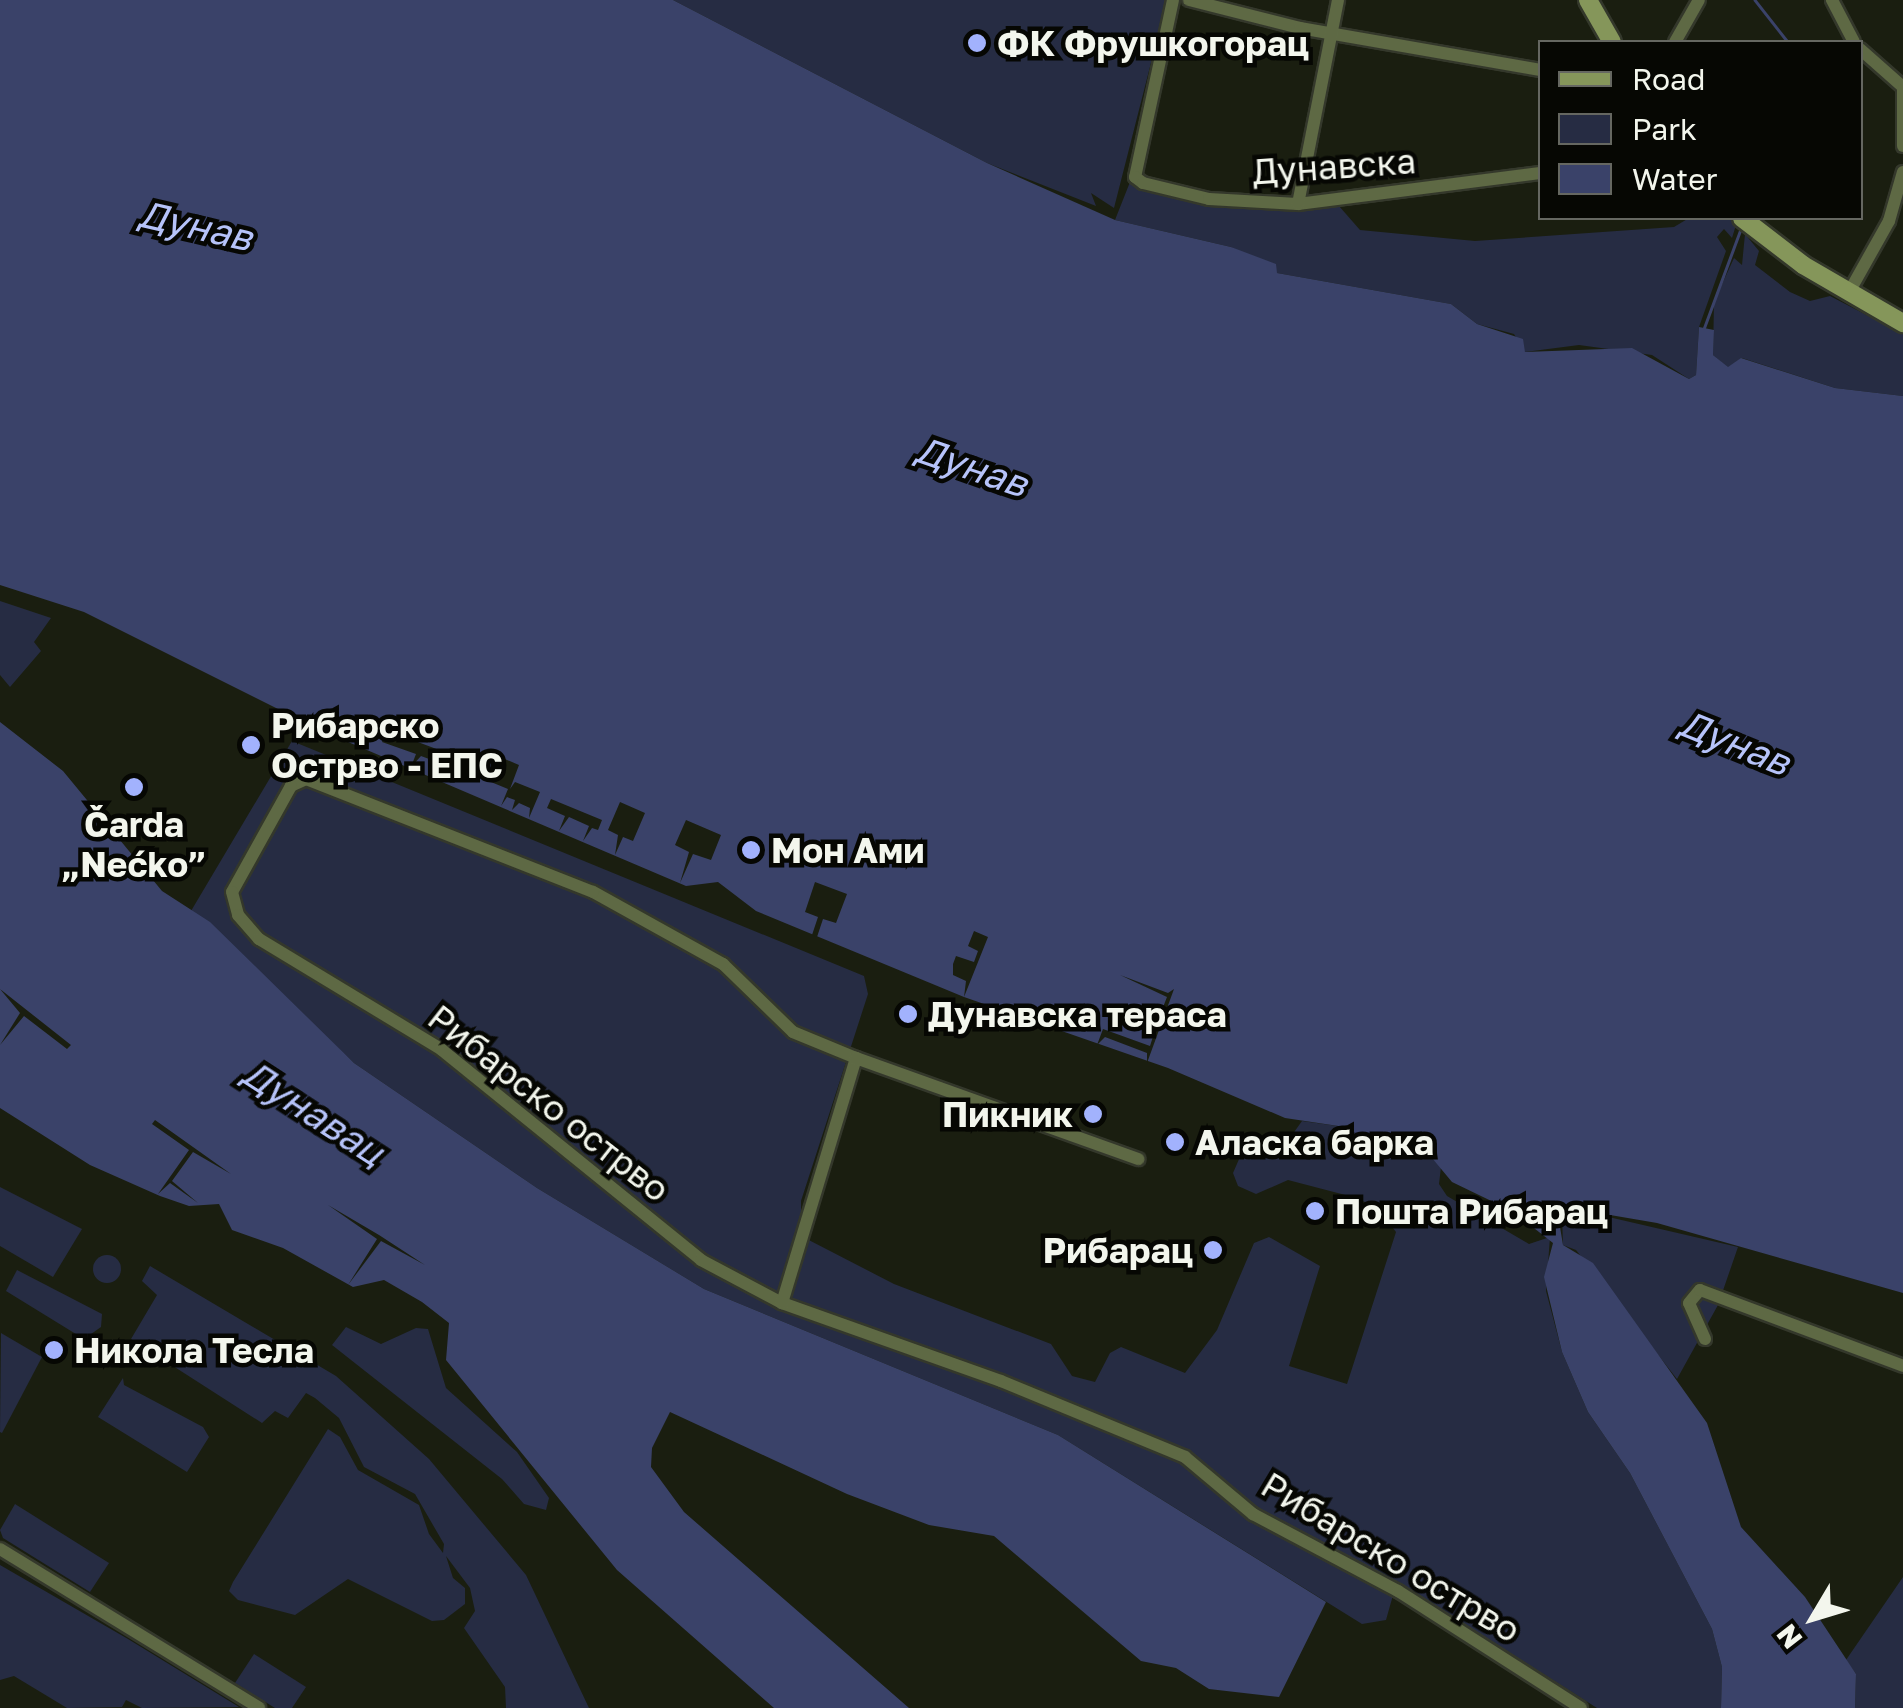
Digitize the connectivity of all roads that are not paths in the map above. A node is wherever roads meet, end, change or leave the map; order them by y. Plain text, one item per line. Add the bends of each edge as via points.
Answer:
1 (1173, 0) edge
2 (1190, 0) edge
3 (1338, 0) edge
4 (1588, 0) edge
5 (1699, 0) edge
6 (1832, 0) edge
7 (1336, 32) junction
8 (1607, 35) edge
9 (1676, 40) edge
10 (1853, 40) edge
11 (1863, 51) edge
12 (1538, 70) edge
13 (1903, 88) edge
14 (1903, 146) edge
15 (1903, 172) edge
16 (1538, 173) edge
17 (1298, 204) junction
18 (1746, 222) edge
19 (1848, 294) junction
20 (1903, 322) edge
21 (856, 1058) junction
22 (1138, 1159) dead end
23 (782, 1303) junction
24 (1705, 1339) dead end
25 (1903, 1366) edge
26 (0, 1549) edge
27 (260, 1708) edge
28 (1581, 1708) edge

1 - 17 street, Дунавска via 1135,177 1161,192
2 - 7 street
3 - 7 street
4 - 8 main road
5 - 9 street
6 - 10 street
7 - 12 street
7 - 17 street
11 - 13 street
13 - 14 street
15 - 19 street via 1888,221
16 - 17 street, Дунавска
18 - 19 main road
19 - 20 main road
21 - 22 street
21 - 23 street
21 - 23 street, Рибарско острво via 794,1032 722,964 593,892 510,854 298,780 232,892 238,916 292,962 442,1050 701,1260
23 - 28 street, Рибарско острво via 1001,1381 1185,1457 1253,1514 1384,1583
24 - 25 street via 1690,1304 1700,1290
26 - 27 street

